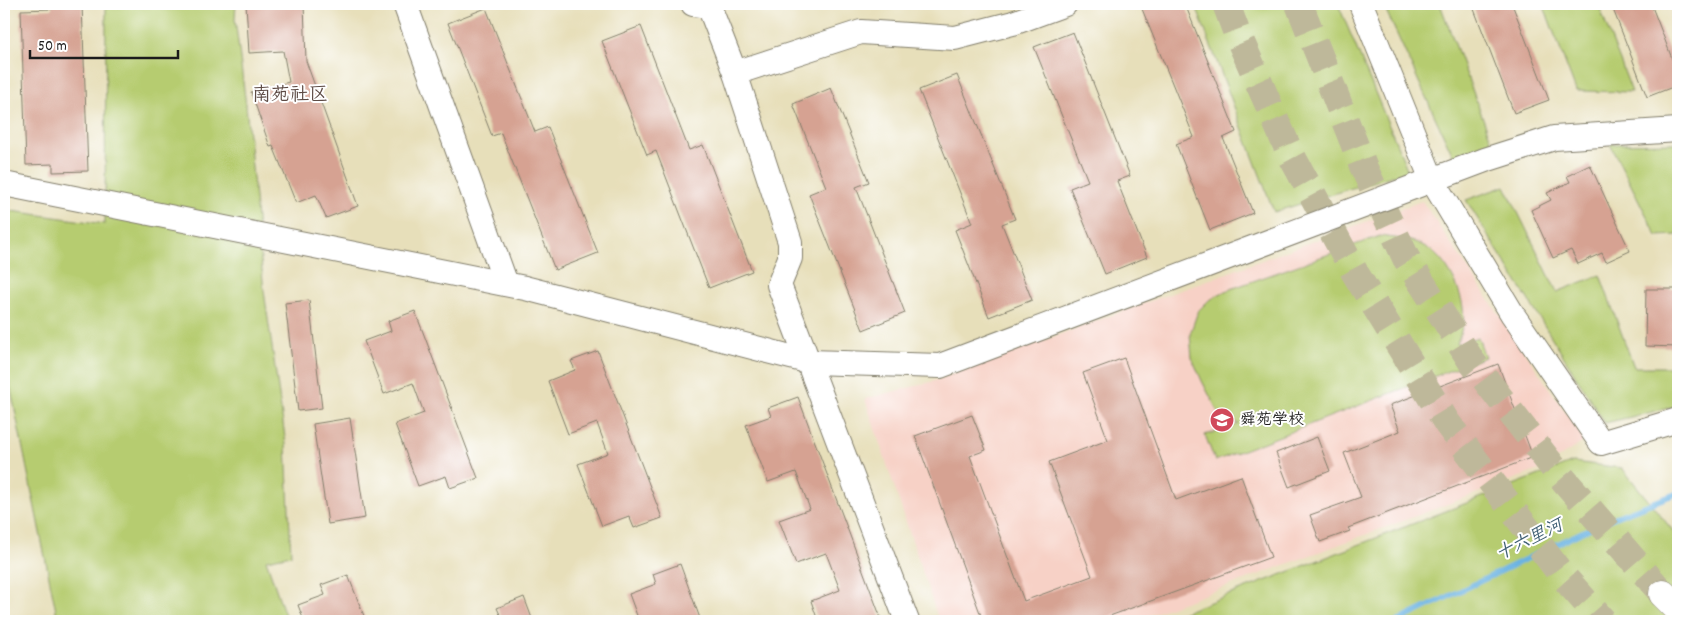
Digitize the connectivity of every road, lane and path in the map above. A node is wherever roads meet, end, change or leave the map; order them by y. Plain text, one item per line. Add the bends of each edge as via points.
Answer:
1 (405, 4) edge
2 (693, 4) edge
3 (1066, 4) edge
4 (1360, 4) edge
5 (735, 73) junction
6 (1678, 130) edge
7 (1432, 180) junction
8 (4, 184) edge
9 (506, 284) junction
10 (810, 362) junction
11 (1678, 420) edge
12 (907, 621) edge

1 - 9 street
2 - 5 street via 709,6
3 - 5 street via 1013,23 955,38 861,32
4 - 7 street
5 - 10 street via 790,242 790,258 779,285
6 - 7 street via 1554,138
7 - 10 street via 940,366
7 - 11 street via 1513,315 1601,443
8 - 9 street
9 - 10 street
10 - 12 street

